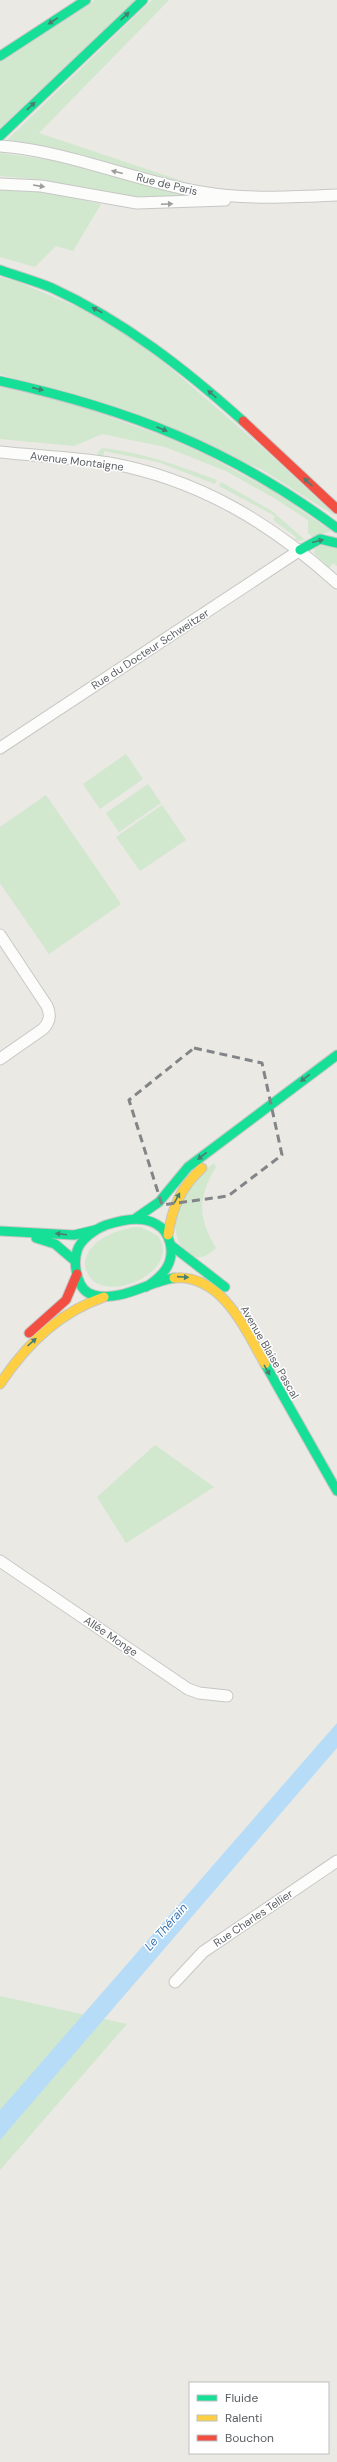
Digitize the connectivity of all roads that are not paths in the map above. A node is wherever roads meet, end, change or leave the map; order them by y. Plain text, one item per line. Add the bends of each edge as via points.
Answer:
1 (86, 0) edge
2 (143, 0) edge
3 (0, 56) edge
4 (2, 135) edge
5 (0, 146) edge
6 (0, 184) edge
7 (337, 195) edge
8 (251, 198) junction
9 (0, 270) edge
10 (0, 381) edge
11 (0, 452) edge
12 (337, 509) edge
13 (337, 528) edge
14 (337, 543) edge
15 (300, 550) junction
16 (337, 583) edge
17 (0, 748) edge
18 (0, 936) edge
19 (337, 1055) edge
20 (0, 1059) edge
21 (337, 1065) edge
22 (136, 1218) junction
23 (99, 1229) junction
24 (0, 1231) edge
25 (168, 1235) junction
26 (0, 1239) edge
27 (172, 1246) junction
28 (75, 1262) junction
29 (77, 1274) junction
30 (146, 1287) junction
31 (104, 1297) junction
32 (0, 1371) edge
33 (0, 1384) edge
34 (337, 1472) edge
35 (337, 1491) edge
36 (0, 1561) edge
37 (227, 1696) dead end
38 (337, 1861) edge
39 (175, 1982) dead end

1 -> 3 main road
4 -> 2 main road
8 -> 5 street, Rue de Paris via 200,192 36,151
6 -> 8 street via 41,186 104,199 146,204
7 - 8 street, Rue de Paris
12 -> 9 main road via 186,370 151,343 84,303 29,279
10 -> 13 main road via 97,405 186,439 271,483
11 - 15 street, Avenue Montaigne via 104,462 164,477 202,491 240,510
15 -> 14 main road via 320,539
15 - 16 street, Avenue Montaigne
15 - 17 street, Rue du Docteur Schweitzer
18 - 20 street via 50,1014 43,1029
19 -> 22 main road via 188,1167 173,1182 158,1205
25 -> 21 main road via 173,1207 195,1174
22 - 23 main road
22 - 25 main road via 154,1222
23 -> 24 main road via 74,1235
23 - 28 main road via 83,1241 77,1251
25 - 27 main road
26 - 28 main road via 44,1240 59,1247
27 - 30 main road, Avenue Blaise Pascal via 172,1257 166,1269
27 - 34 main road, Avenue Blaise Pascal via 213,1276 231,1294 263,1343
28 - 29 main road
29 - 31 main road via 87,1290
29 - 32 main road via 66,1300 24,1338
30 - 31 main road, Avenue Blaise Pascal via 127,1294
30 -> 35 main road, Avenue Blaise Pascal via 172,1277 186,1277 205,1284 224,1300 237,1316
33 -> 31 main road, Avenue Blaise Pascal via 17,1358 33,1341 86,1303
36 - 37 street, Allée Monge via 188,1689 199,1694
38 - 39 street, Rue Charles Tellier via 203,1952

